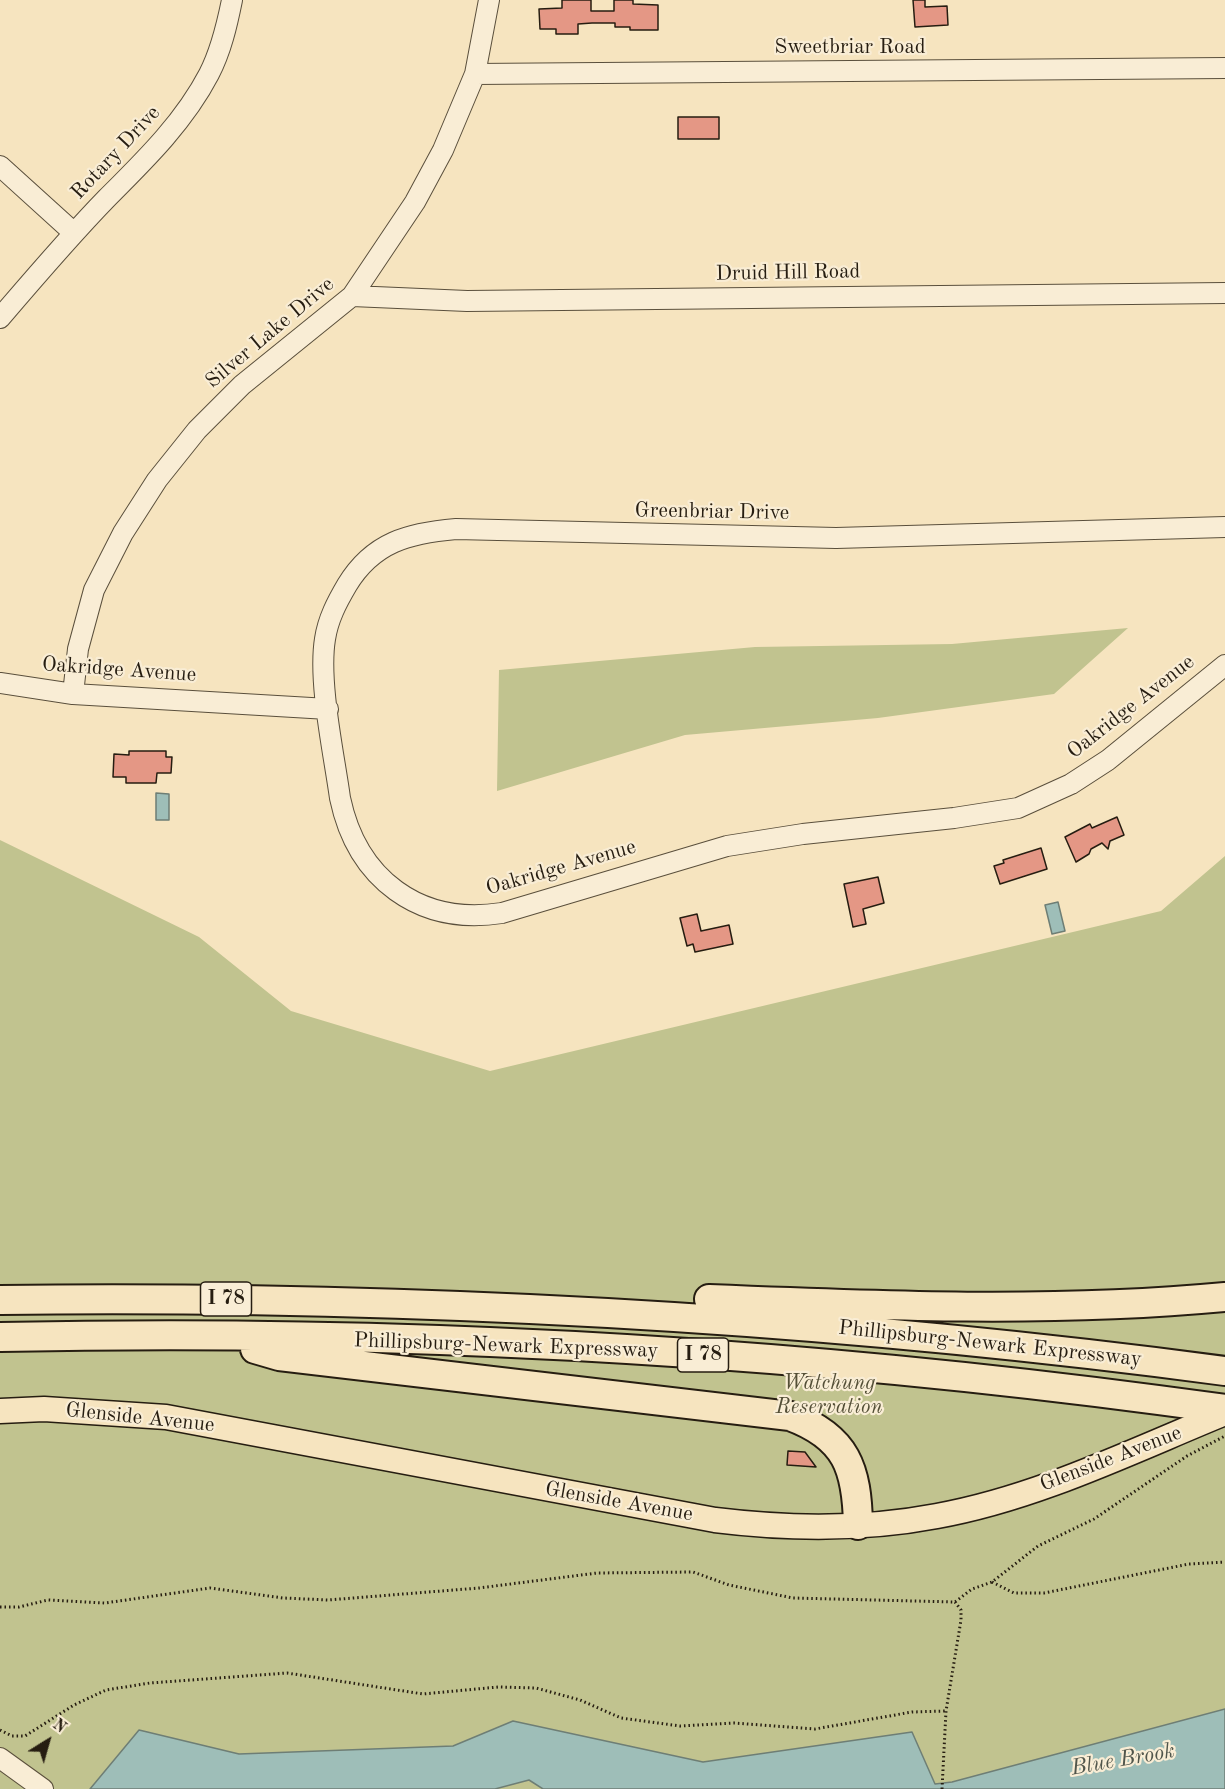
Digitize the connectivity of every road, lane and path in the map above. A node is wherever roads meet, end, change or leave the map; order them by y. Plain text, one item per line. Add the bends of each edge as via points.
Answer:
1 (232, 0) edge
2 (489, 0) edge
3 (1225, 68) edge
4 (475, 74) junction
5 (0, 166) edge
6 (74, 233) junction
7 (1225, 293) edge
8 (352, 296) junction
9 (0, 318) edge
10 (1225, 527) edge
11 (1225, 665) edge
12 (0, 683) edge
13 (73, 694) junction
14 (328, 709) junction
15 (1225, 1297) edge
16 (0, 1300) edge
17 (605, 1311) junction
18 (0, 1337) edge
19 (216, 1337) junction
20 (1225, 1371) edge
21 (0, 1411) edge
22 (1225, 1411) edge
23 (1225, 1436) edge
24 (858, 1526) junction
25 (1225, 1562) edge
26 (992, 1582) junction
27 (955, 1602) junction
28 (0, 1607) edge
29 (946, 1711) junction
30 (0, 1730) edge
31 (0, 1758) edge
32 (43, 1789) edge
33 (942, 1789) edge

1 - 6 street, Rotary Drive via 224,38 192,103
2 - 4 street, Silver Lake Drive
3 - 4 street, Sweetbriar Road
4 - 8 street, Silver Lake Drive via 443,150 415,202
5 - 6 street
6 - 9 street, Rotary Drive
7 - 8 street, Druid Hill Road via 467,301
8 - 13 street, Silver Lake Drive via 242,385 197,430 157,480 123,533 94,590 78,650
10 - 14 street, Greenbriar Drive via 836,538 456,529 412,534 372,555 336,603 324,646
11 - 14 street, Oakridge Avenue via 1108,760 1071,784 1017,808 727,846 482,916 450,914 417,903 392,888 368,863 345,821
12 - 13 street, Oakridge Avenue
13 - 14 street, Oakridge Avenue
15 - 17 highway via 988,1309 637,1296
16 - 17 highway, Phillipsburg-Newark Expressway / I 78 via 188,1298
17 - 20 highway, Phillipsburg-Newark Expressway / I 78 via 849,1328
18 - 19 highway, Phillipsburg-Newark Expressway / I 78
19 - 22 highway, Phillipsburg-Newark Expressway / I 78 via 490,1343 662,1352 1100,1392
19 - 24 highway via 279,1356 790,1416 828,1437 845,1456 856,1481
21 - 24 main road, Glenside Avenue via 44,1409 166,1417 715,1520 805,1527
22 - 24 main road, Glenside Avenue via 1012,1496 938,1516
23 - 26 path via 1187,1456 1094,1519 1038,1546
25 - 26 path via 1189,1564 1044,1593 1014,1593
26 - 27 path via 972,1589
27 - 28 path via 794,1598 729,1585 693,1572 597,1573 479,1588 328,1600 210,1588 105,1603 48,1600
27 - 29 path via 961,1610 961,1620
29 - 30 path via 912,1712 815,1729 734,1723 680,1726 621,1718 580,1700 536,1688 498,1687 423,1694 287,1673 106,1690 26,1736 12,1736
29 - 33 path
31 - 32 street

